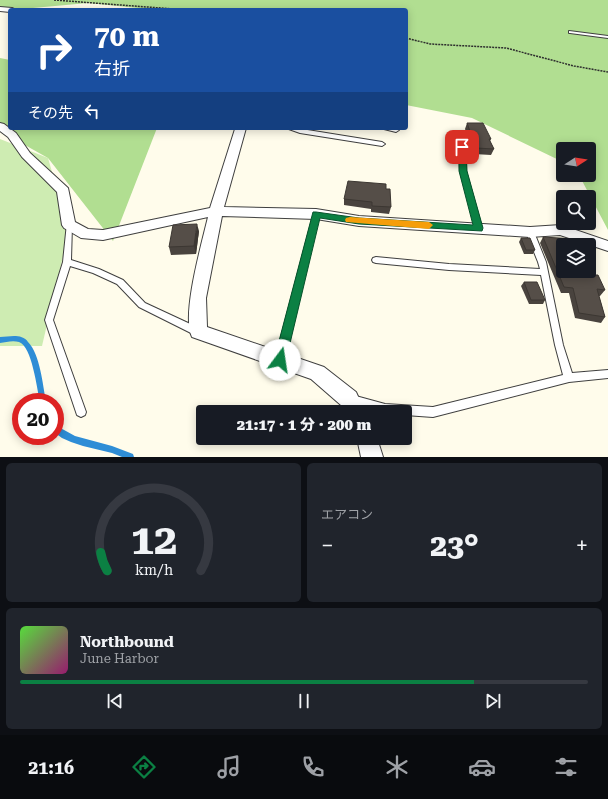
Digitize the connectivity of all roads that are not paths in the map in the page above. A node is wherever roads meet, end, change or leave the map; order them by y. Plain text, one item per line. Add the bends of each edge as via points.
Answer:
1 (570, 32) dead end
2 (608, 37) edge
3 (0, 126) edge
4 (241, 130) edge
5 (296, 130) edge
6 (382, 144) dead end
7 (462, 147) dead end
8 (216, 211) junction
9 (316, 214) junction
10 (69, 225) junction
11 (479, 228) junction
12 (530, 232) junction
13 (608, 246) edge
14 (376, 260) dead end
15 (66, 262) junction
16 (544, 272) junction
17 (198, 332) junction
18 (280, 360) junction
19 (608, 374) edge
20 (569, 378) junction
21 (351, 405) edge
22 (412, 411) edge
23 (81, 412) dead end
24 (369, 445) edge
25 (372, 457) edge

1 - 2 lane
3 - 10 street via 12,135 26,155 62,192
4 - 8 street
5 - 6 lane
7 - 11 lane via 463,171
8 - 9 street
8 - 10 street via 103,235 86,234
8 - 17 street via 198,298
9 - 11 street via 359,221
9 - 18 lane
10 - 15 lane
11 - 12 street
12 - 13 street via 561,230
12 - 16 lane
14 - 16 lane
15 - 17 lane via 120,282 142,305
15 - 23 lane via 49,320
16 - 20 lane via 559,345
17 - 18 street
18 - 21 street via 317,373
19 - 20 lane
20 - 22 lane via 433,412
24 - 25 street

